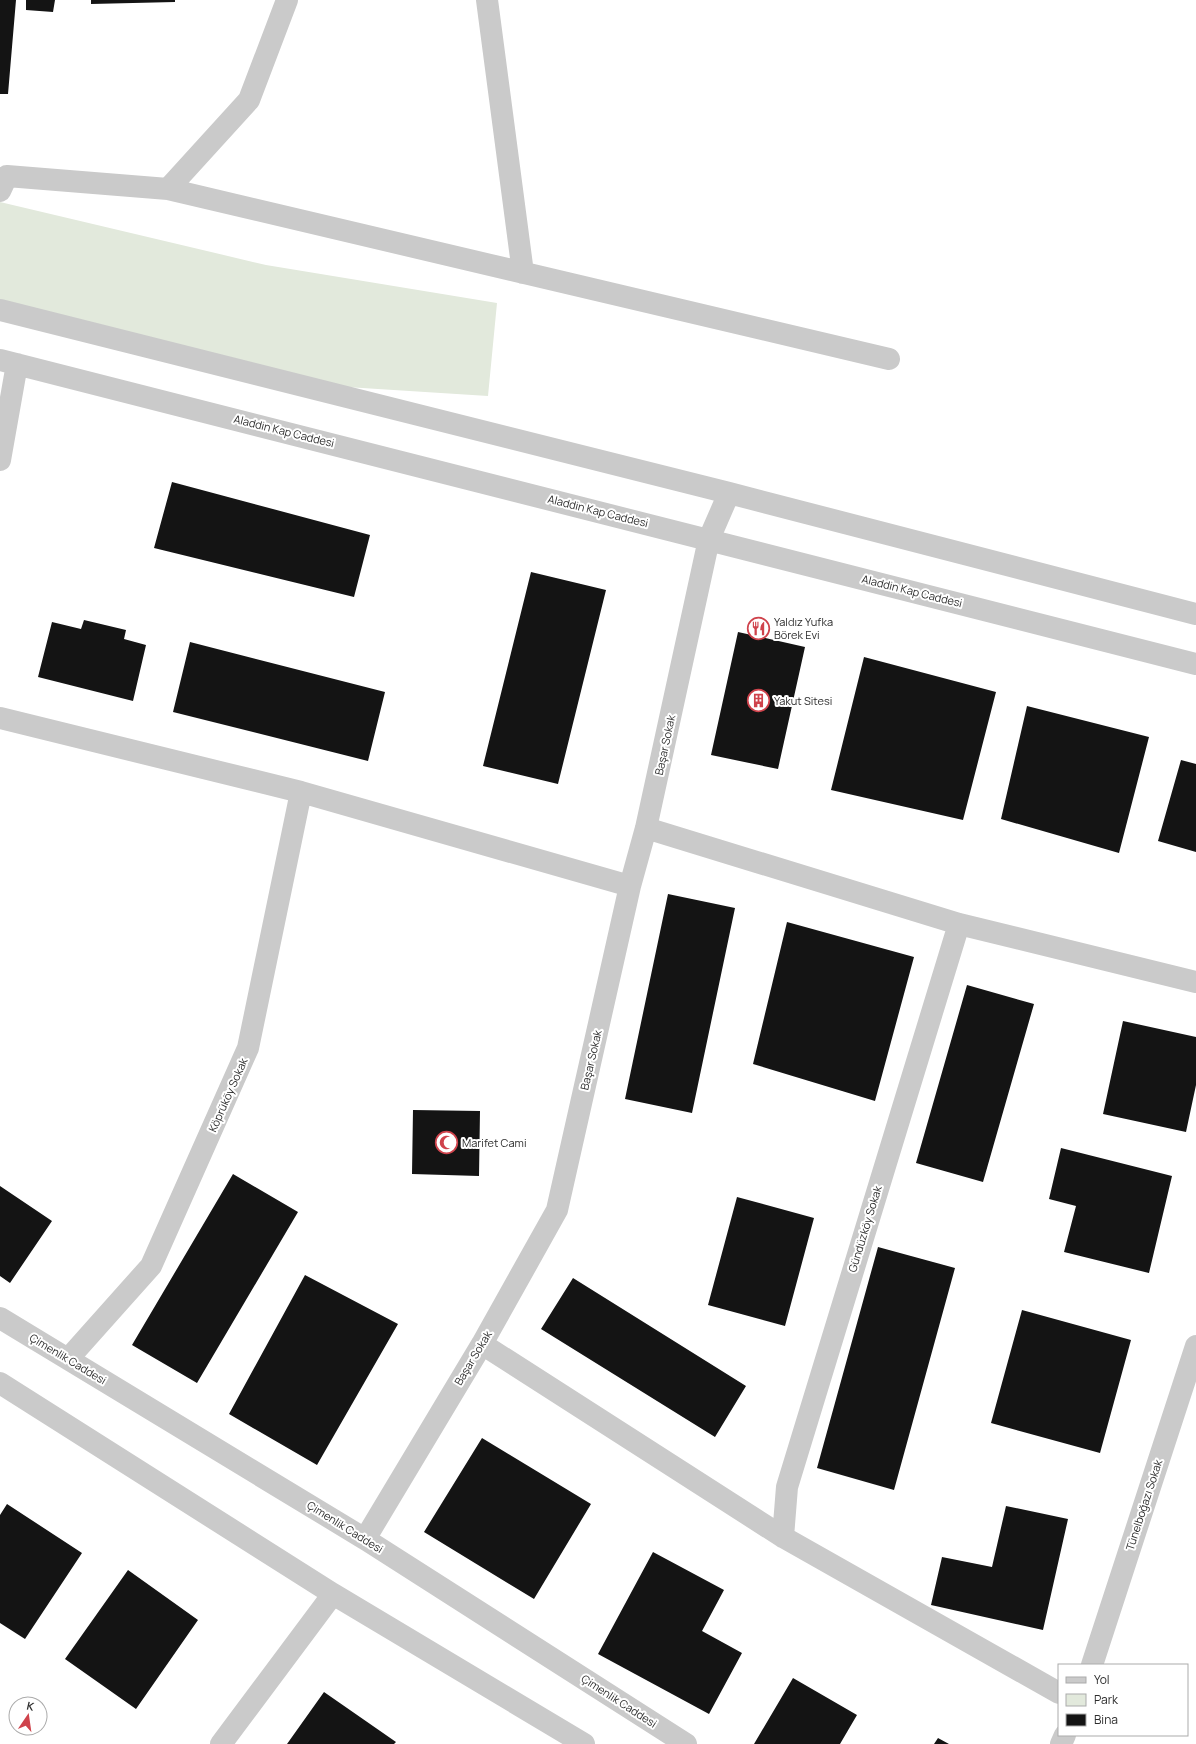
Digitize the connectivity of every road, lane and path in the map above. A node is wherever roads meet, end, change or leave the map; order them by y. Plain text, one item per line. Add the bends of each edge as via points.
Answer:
1 (287, 0) edge
2 (487, 0) edge
3 (168, 189) junction
4 (0, 191) edge
5 (523, 273) junction
6 (0, 310) edge
7 (889, 359) dead end
8 (8, 362) edge
9 (0, 460) edge
10 (729, 493) junction
11 (709, 539) junction
12 (1196, 614) edge
13 (1196, 664) edge
14 (0, 718) edge
15 (301, 792) junction
16 (646, 828) junction
17 (630, 886) junction
18 (959, 924) junction
19 (1196, 982) edge
20 (0, 1318) edge
21 (482, 1344) junction
22 (1196, 1346) edge
23 (68, 1359) junction
24 (0, 1383) edge
25 (783, 1537) junction
26 (365, 1539) junction
27 (333, 1594) junction
28 (1092, 1664) edge
29 (1058, 1692) edge
30 (221, 1744) edge
31 (584, 1744) edge
32 (686, 1744) edge

1 - 3 street via 249,100
2 - 5 street
3 - 4 street via 7,176
3 - 5 street
5 - 7 street
6 - 10 street
8 - 9 street
8 - 11 street, Aladdin Kap Caddesi
10 - 11 street, Başar Sokak
10 - 12 street
11 - 13 street, Aladdin Kap Caddesi
11 - 16 street, Başar Sokak
14 - 15 street
15 - 17 street
15 - 23 street, Köprüköy Sokak via 248,1048 152,1266
16 - 17 street, Başar Sokak
16 - 18 street
17 - 21 street, Başar Sokak via 557,1210
18 - 19 street
18 - 25 street, Gündüzköy Sokak via 787,1487
20 - 23 street, Çimenlik Caddesi
21 - 25 street
21 - 26 street, Başar Sokak
22 - 28 street, Tünelboğazı Sokak
23 - 26 street, Çimenlik Caddesi
24 - 27 street
25 - 29 street
26 - 32 street, Çimenlik Caddesi
27 - 30 street
27 - 31 street

